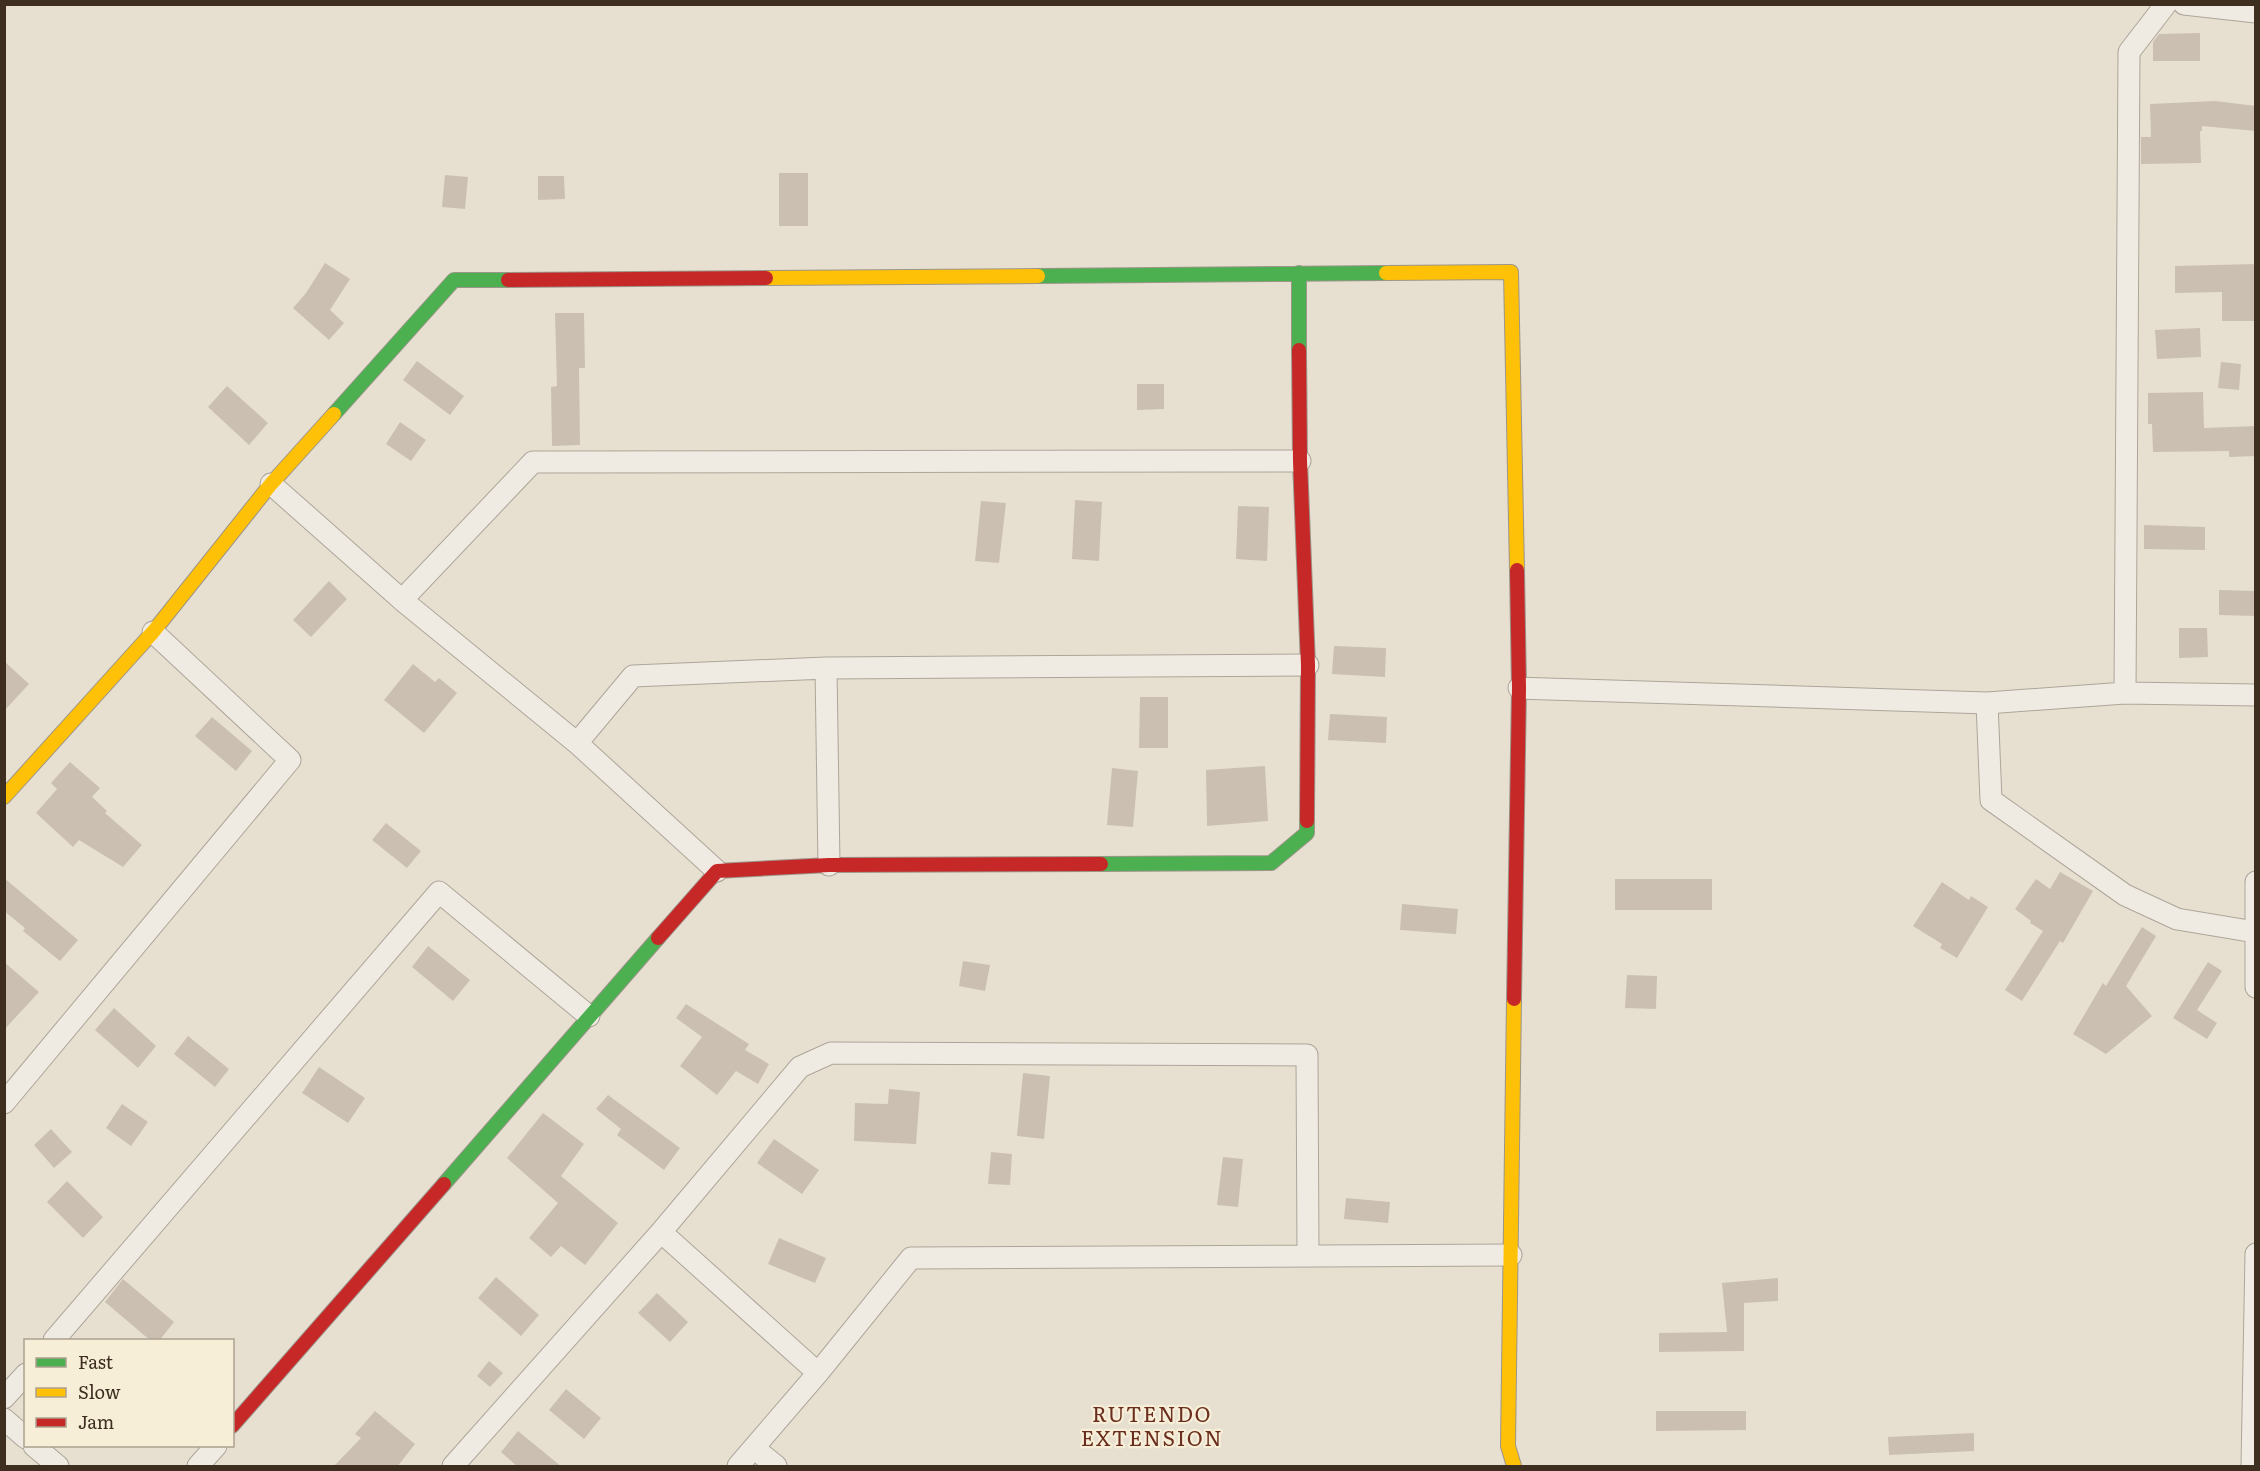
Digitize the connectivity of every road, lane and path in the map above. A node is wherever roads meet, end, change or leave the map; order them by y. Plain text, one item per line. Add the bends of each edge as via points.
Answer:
1 (2166, 4) edge
2 (2184, 4) edge
3 (2256, 12) edge
4 (1299, 273) junction
5 (1300, 461) junction
6 (271, 484) junction
7 (402, 600) junction
8 (153, 632) junction
9 (1308, 665) junction
10 (826, 668) junction
11 (1519, 688) junction
12 (2125, 693) junction
13 (2256, 695) edge
14 (1988, 703) junction
15 (577, 743) junction
16 (4, 797) edge
17 (830, 865) junction
18 (717, 872) junction
19 (2256, 882) edge
20 (2254, 932) edge
21 (2256, 987) edge
22 (589, 1016) junction
23 (4, 1103) edge
24 (661, 1232) junction
25 (2256, 1254) edge
26 (1308, 1255) junction
27 (1511, 1255) junction
28 (2255, 1296) edge
29 (56, 1339) edge
30 (818, 1372) junction
31 (24, 1376) edge
32 (4, 1398) edge
33 (4, 1419) edge
34 (234, 1424) edge
35 (24, 1436) edge
36 (35, 1447) edge
37 (215, 1447) edge
38 (754, 1448) junction
39 (58, 1467) edge
40 (198, 1467) edge
41 (453, 1467) edge
42 (738, 1467) edge
43 (776, 1467) edge
44 (1514, 1467) edge
45 (2252, 1467) edge

1 - 12 street via 2129,52
2 - 3 street
4 - 5 street
4 - 6 street via 454,280
4 - 11 street via 1511,272
5 - 7 street via 533,462
5 - 9 street
6 - 7 street
6 - 8 street
7 - 15 street
8 - 16 street
8 - 23 street via 290,760
9 - 10 street
9 - 17 street via 1306,833 1271,863
10 - 15 street via 633,676
10 - 17 street
11 - 14 street
11 - 27 street
12 - 13 street
12 - 14 street
14 - 20 street via 1991,800 2125,895 2177,919
15 - 18 street
17 - 18 street
18 - 22 street
19 - 20 street
20 - 21 street
22 - 29 street via 440,892
22 - 34 street
24 - 26 street via 800,1066 831,1053 1307,1055
24 - 30 street
24 - 41 street
25 - 28 street
26 - 27 street
26 - 30 street via 911,1258
27 - 44 street via 1508,1446
28 - 45 street
30 - 38 street
31 - 32 street
33 - 35 street
36 - 39 street
37 - 40 street
38 - 42 street
38 - 43 street

